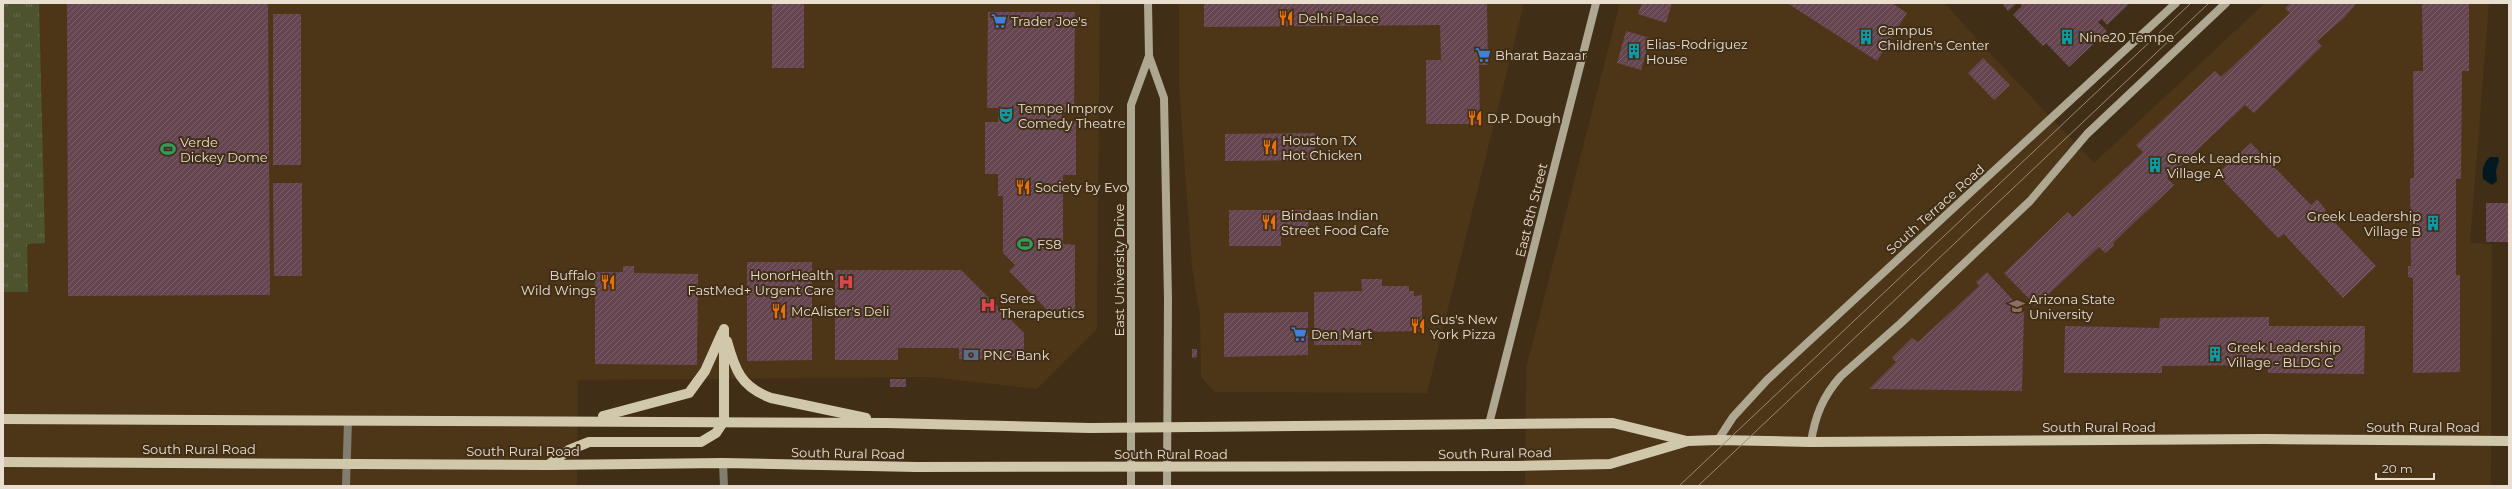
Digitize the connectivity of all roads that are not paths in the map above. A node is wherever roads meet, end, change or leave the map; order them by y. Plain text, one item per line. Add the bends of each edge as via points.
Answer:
1 (1148, 3) edge
2 (1596, 3) edge
3 (2176, 3) edge
4 (2226, 3) edge
5 (1149, 56) junction
6 (724, 329) junction
7 (3, 419) edge
8 (348, 420) junction
9 (588, 420) junction
10 (724, 422) junction
11 (887, 423) junction
12 (1489, 424) junction
13 (1132, 428) junction
14 (1168, 428) junction
15 (1718, 440) junction
16 (2509, 440) edge
17 (1688, 441) junction
18 (1811, 442) junction
19 (3, 462) edge
20 (346, 463) junction
21 (723, 463) junction
22 (548, 465) junction
23 (1131, 467) junction
24 (1168, 467) junction
25 (346, 486) edge
26 (724, 486) edge
27 (1131, 486) edge
28 (1167, 486) edge

1 - 5 street, East University Drive
2 - 12 street, East 8th Street
3 - 15 street, South Terrace Road via 1767,380 1733,417
4 - 18 street via 2087,134 2020,211 1841,376 1819,408
5 - 13 street, East University Drive via 1131,105
5 - 14 street, East University Drive via 1164,98
6 - 9 main road via 705,371 689,393 664,402
6 - 10 main road
6 - 11 main road via 732,360 740,377 757,393
7 - 8 main road, South Rural Road
8 - 9 main road, South Rural Road
8 - 20 street
9 - 10 main road, South Rural Road
10 - 11 main road, South Rural Road
10 - 22 main road via 716,433 701,442 590,442 569,450
11 - 13 main road, South Rural Road
12 - 14 main road, South Rural Road
12 - 17 main road, South Rural Road via 1613,423
13 - 14 main road, South Rural Road
13 - 23 street, East University Drive
14 - 24 street, East University Drive
15 - 17 main road, South Rural Road
15 - 18 main road, South Rural Road
16 - 18 main road, South Rural Road
17 - 24 main road, South Rural Road via 1610,464
19 - 20 main road, South Rural Road
20 - 22 main road, South Rural Road
20 - 25 street
21 - 22 main road, South Rural Road
21 - 23 main road, South Rural Road via 916,467
21 - 26 street
23 - 24 main road, South Rural Road
23 - 27 street, East University Drive
24 - 28 street, East University Drive

